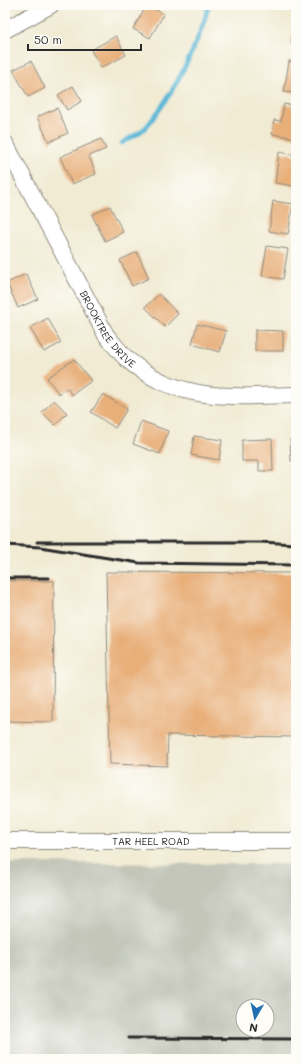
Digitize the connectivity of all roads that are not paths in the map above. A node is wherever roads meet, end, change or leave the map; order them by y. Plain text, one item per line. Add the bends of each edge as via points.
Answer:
1 (51, 5) edge
2 (5, 30) edge
3 (5, 143) edge
4 (296, 394) edge
5 (5, 841) edge
6 (296, 841) edge

1 - 2 street
3 - 4 street, BROOKTREE DRIVE via 106,335 127,358 154,378 194,393 218,396
5 - 6 street, TAR HEEL ROAD

